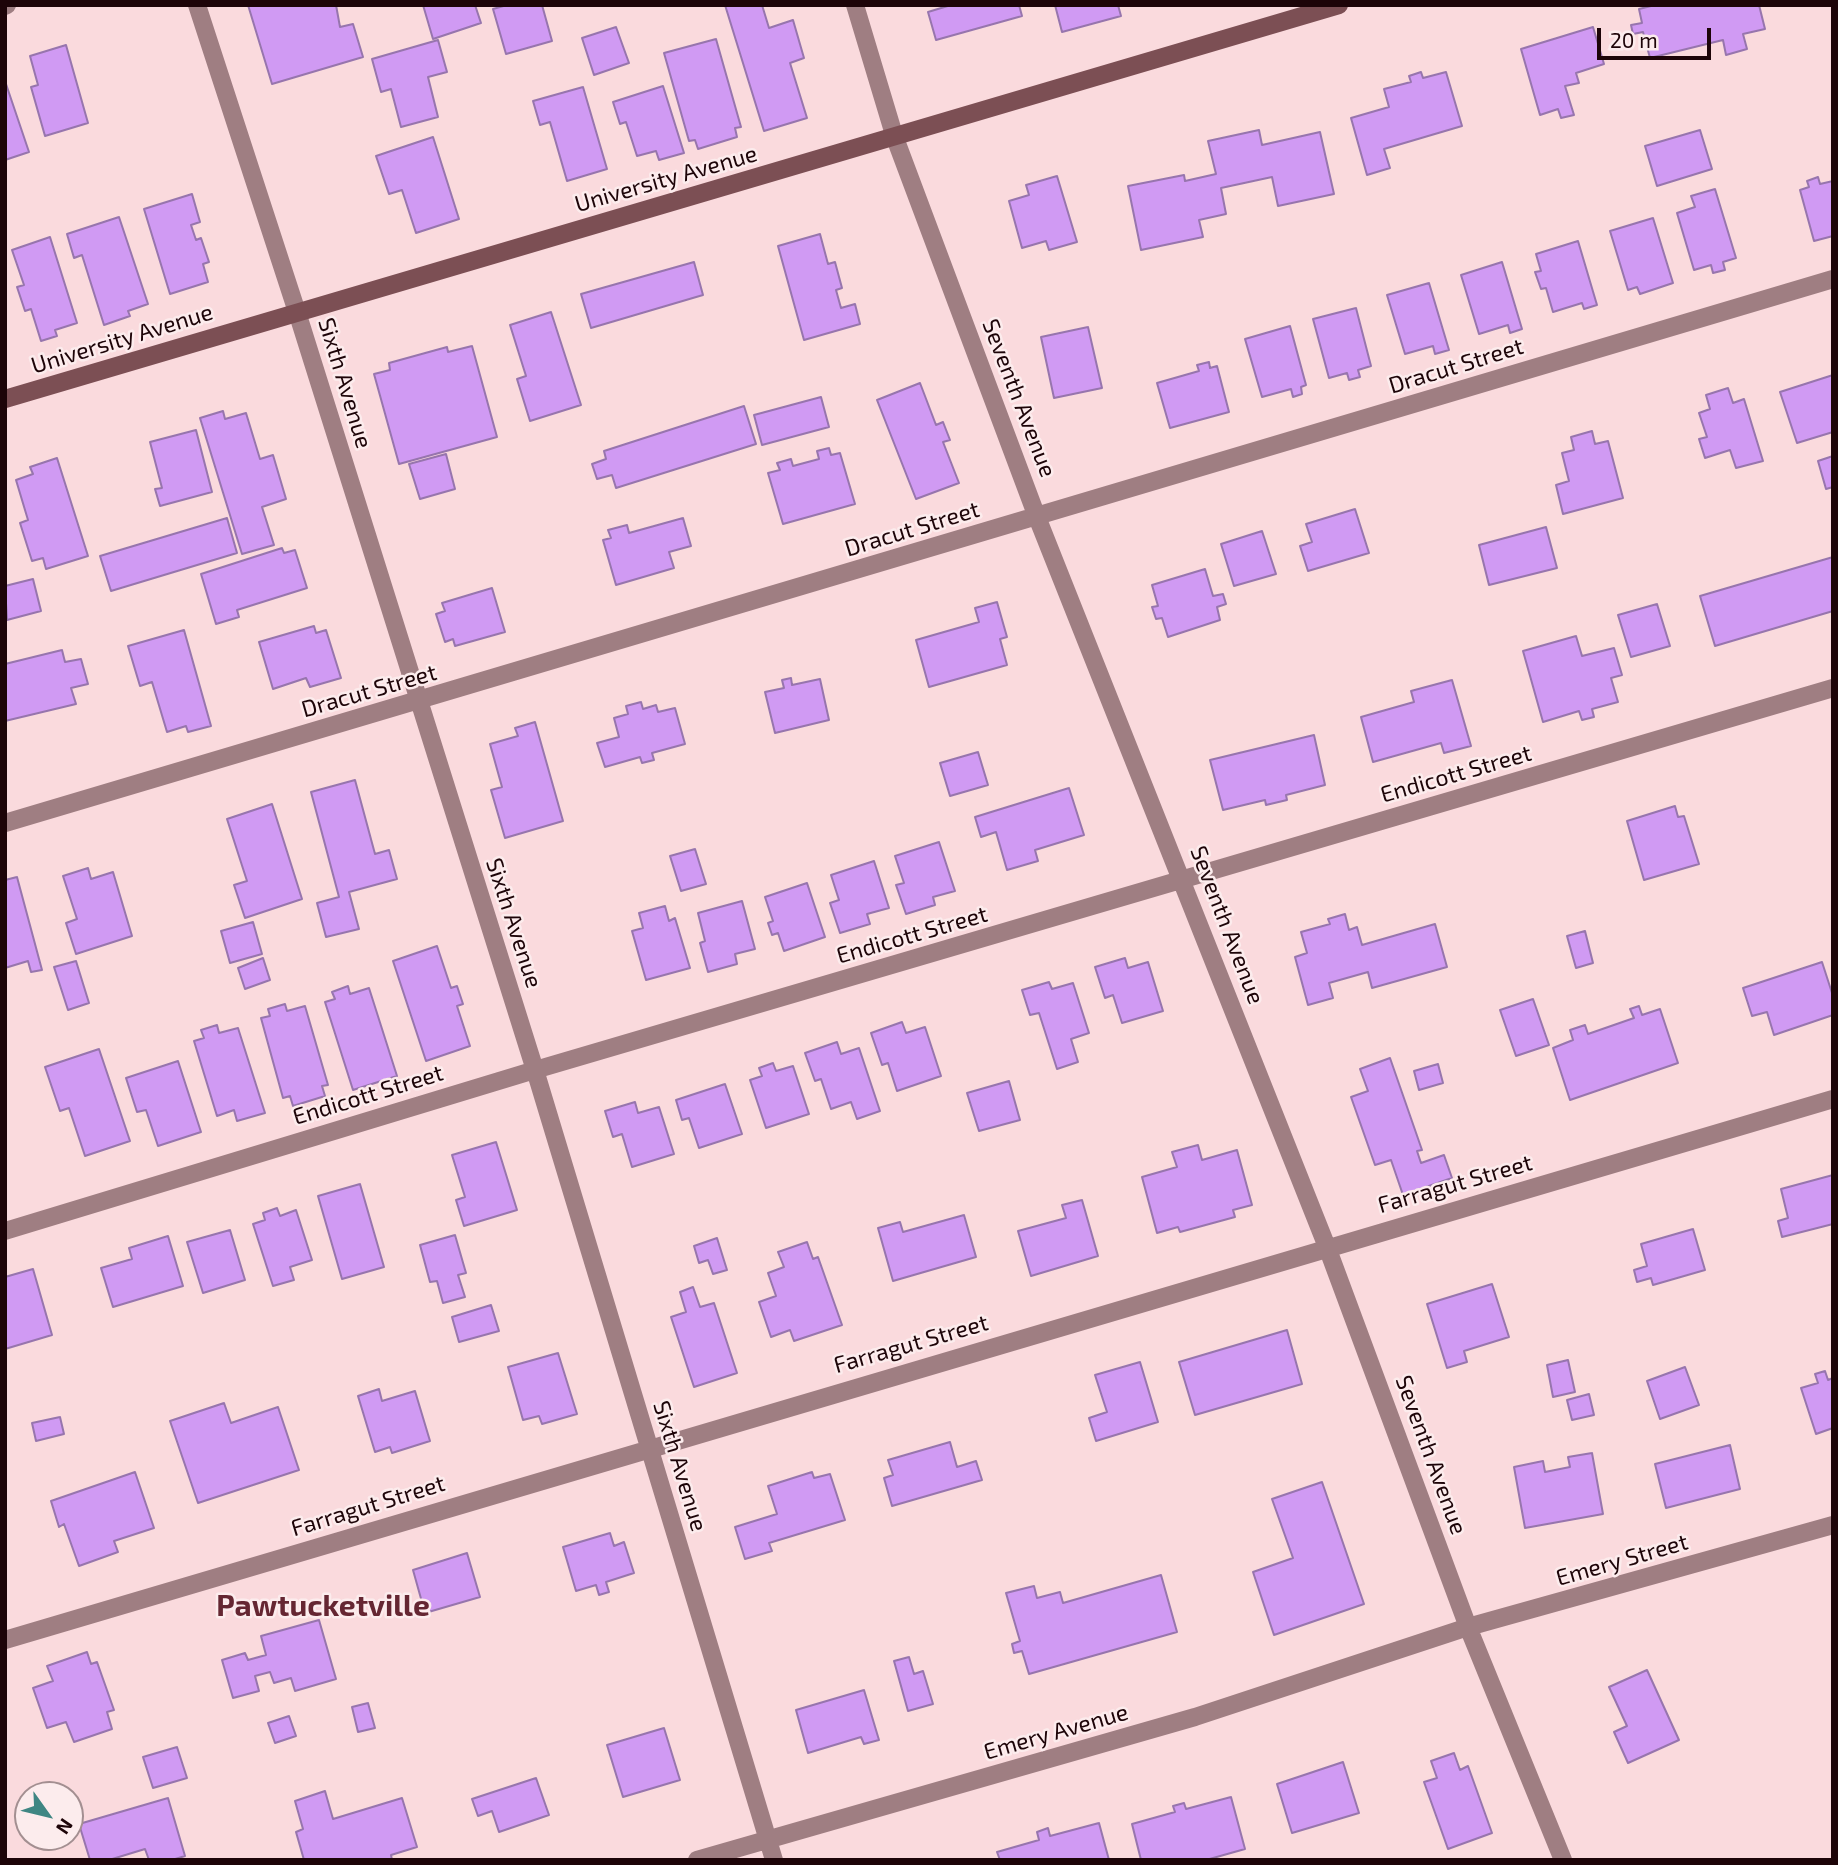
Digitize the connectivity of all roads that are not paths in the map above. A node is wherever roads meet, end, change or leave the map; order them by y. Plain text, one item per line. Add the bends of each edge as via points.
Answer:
1 (197, 5) edge
2 (855, 5) edge
3 (1339, 5) edge
4 (895, 138) junction
5 (1833, 279) edge
6 (297, 312) junction
7 (5, 399) edge
8 (1037, 517) junction
9 (1833, 688) edge
10 (417, 702) junction
11 (5, 822) edge
12 (1182, 878) junction
13 (535, 1070) junction
14 (1833, 1099) edge
15 (5, 1231) edge
16 (1327, 1247) junction
17 (649, 1447) junction
18 (1833, 1525) edge
19 (1468, 1627) junction
20 (5, 1640) edge
21 (1424, 1641) joint
22 (769, 1839) junction
23 (697, 1860) edge
24 (774, 1860) edge
25 (1563, 1860) edge

1 - 6 street, Sixth Avenue
2 - 4 street, Seventh Avenue
3 - 4 main road, University Avenue
4 - 6 main road, University Avenue
4 - 8 street, Seventh Avenue
5 - 8 street, Dracut Street
6 - 7 main road, University Avenue
6 - 10 street, Sixth Avenue
8 - 10 street, Dracut Street
8 - 12 street, Seventh Avenue
9 - 12 street, Endicott Street
10 - 11 street, Dracut Street
10 - 13 street, Sixth Avenue
12 - 13 street, Endicott Street
12 - 16 street, Seventh Avenue
13 - 15 street, Endicott Street
13 - 17 street, Sixth Avenue
14 - 16 street, Farragut Street
16 - 17 street, Farragut Street
16 - 19 street, Seventh Avenue
17 - 20 street, Farragut Street
17 - 22 street, Sixth Avenue
18 - 19 street, Emery Street
19 - 21 street, Emery Street
19 - 25 street, Seventh Avenue
21 - 22 street, Emery Avenue via 1195,1717
22 - 23 street, Emery Avenue
22 - 24 street, Sixth Avenue

